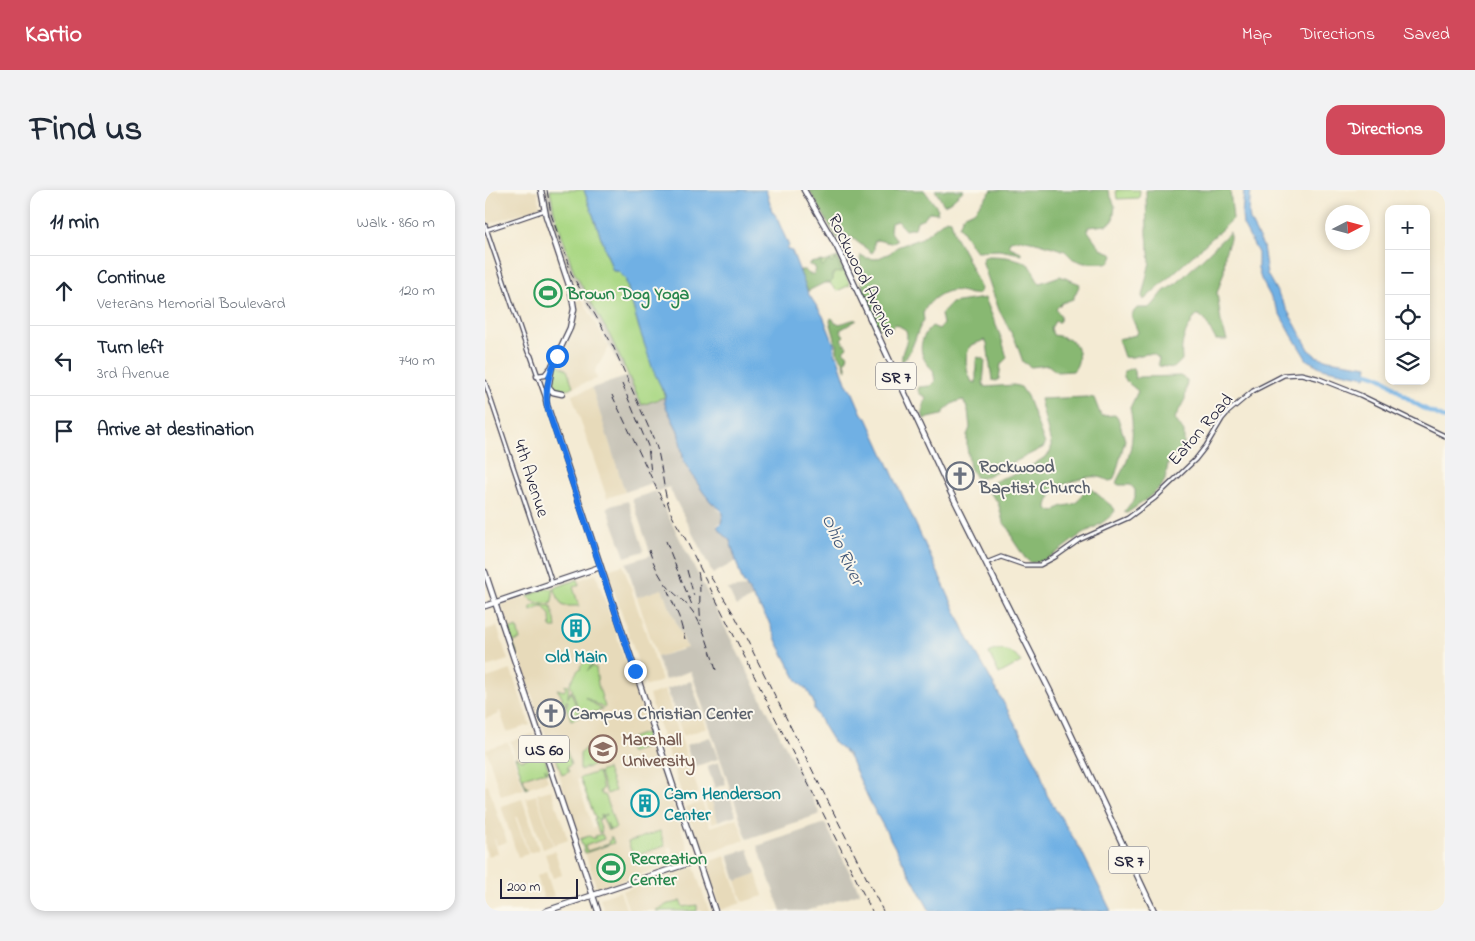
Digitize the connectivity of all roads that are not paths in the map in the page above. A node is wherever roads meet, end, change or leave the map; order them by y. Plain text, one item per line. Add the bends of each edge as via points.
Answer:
1 (541, 190) edge
2 (804, 190) edge
3 (545, 210) junction
4 (485, 225) edge
5 (486, 230) edge
6 (552, 366) junction
7 (537, 376) junction
8 (485, 382) edge
9 (548, 386) junction
10 (562, 394) dead end
11 (546, 400) junction
12 (1445, 436) edge
13 (986, 564) junction
14 (600, 567) junction
15 (485, 572) edge
16 (552, 583) junction
17 (495, 602) junction
18 (485, 606) edge
19 (698, 860) junction
20 (593, 895) junction
21 (546, 911) edge
22 (598, 911) edge
23 (715, 911) edge
24 (1153, 911) edge

1 - 3 main road
2 - 13 main road, Rockwood Avenue / SR 7 via 837,247
3 - 5 street
3 - 6 main road via 573,300 571,325
4 - 5 street
5 - 7 street
6 - 7 main road via 546,374
6 - 9 main road
7 - 11 street
8 - 16 street, 4th Avenue
9 - 10 main road via 553,392
9 - 11 main road
11 - 14 main road
12 - 13 street, Eaton Road via 1317,378 1301,374 1284,375 1253,391 1228,412 1195,460 1155,498 1128,518 1079,540 1040,565 1001,557
13 - 24 main road, SR 7 via 1059,708
14 - 16 main road
14 - 19 main road
15 - 17 main road, US 60
16 - 17 main road
17 - 18 main road
17 - 20 main road, US 60
19 - 20 main road
19 - 23 main road
20 - 21 main road
20 - 22 main road, US 60

